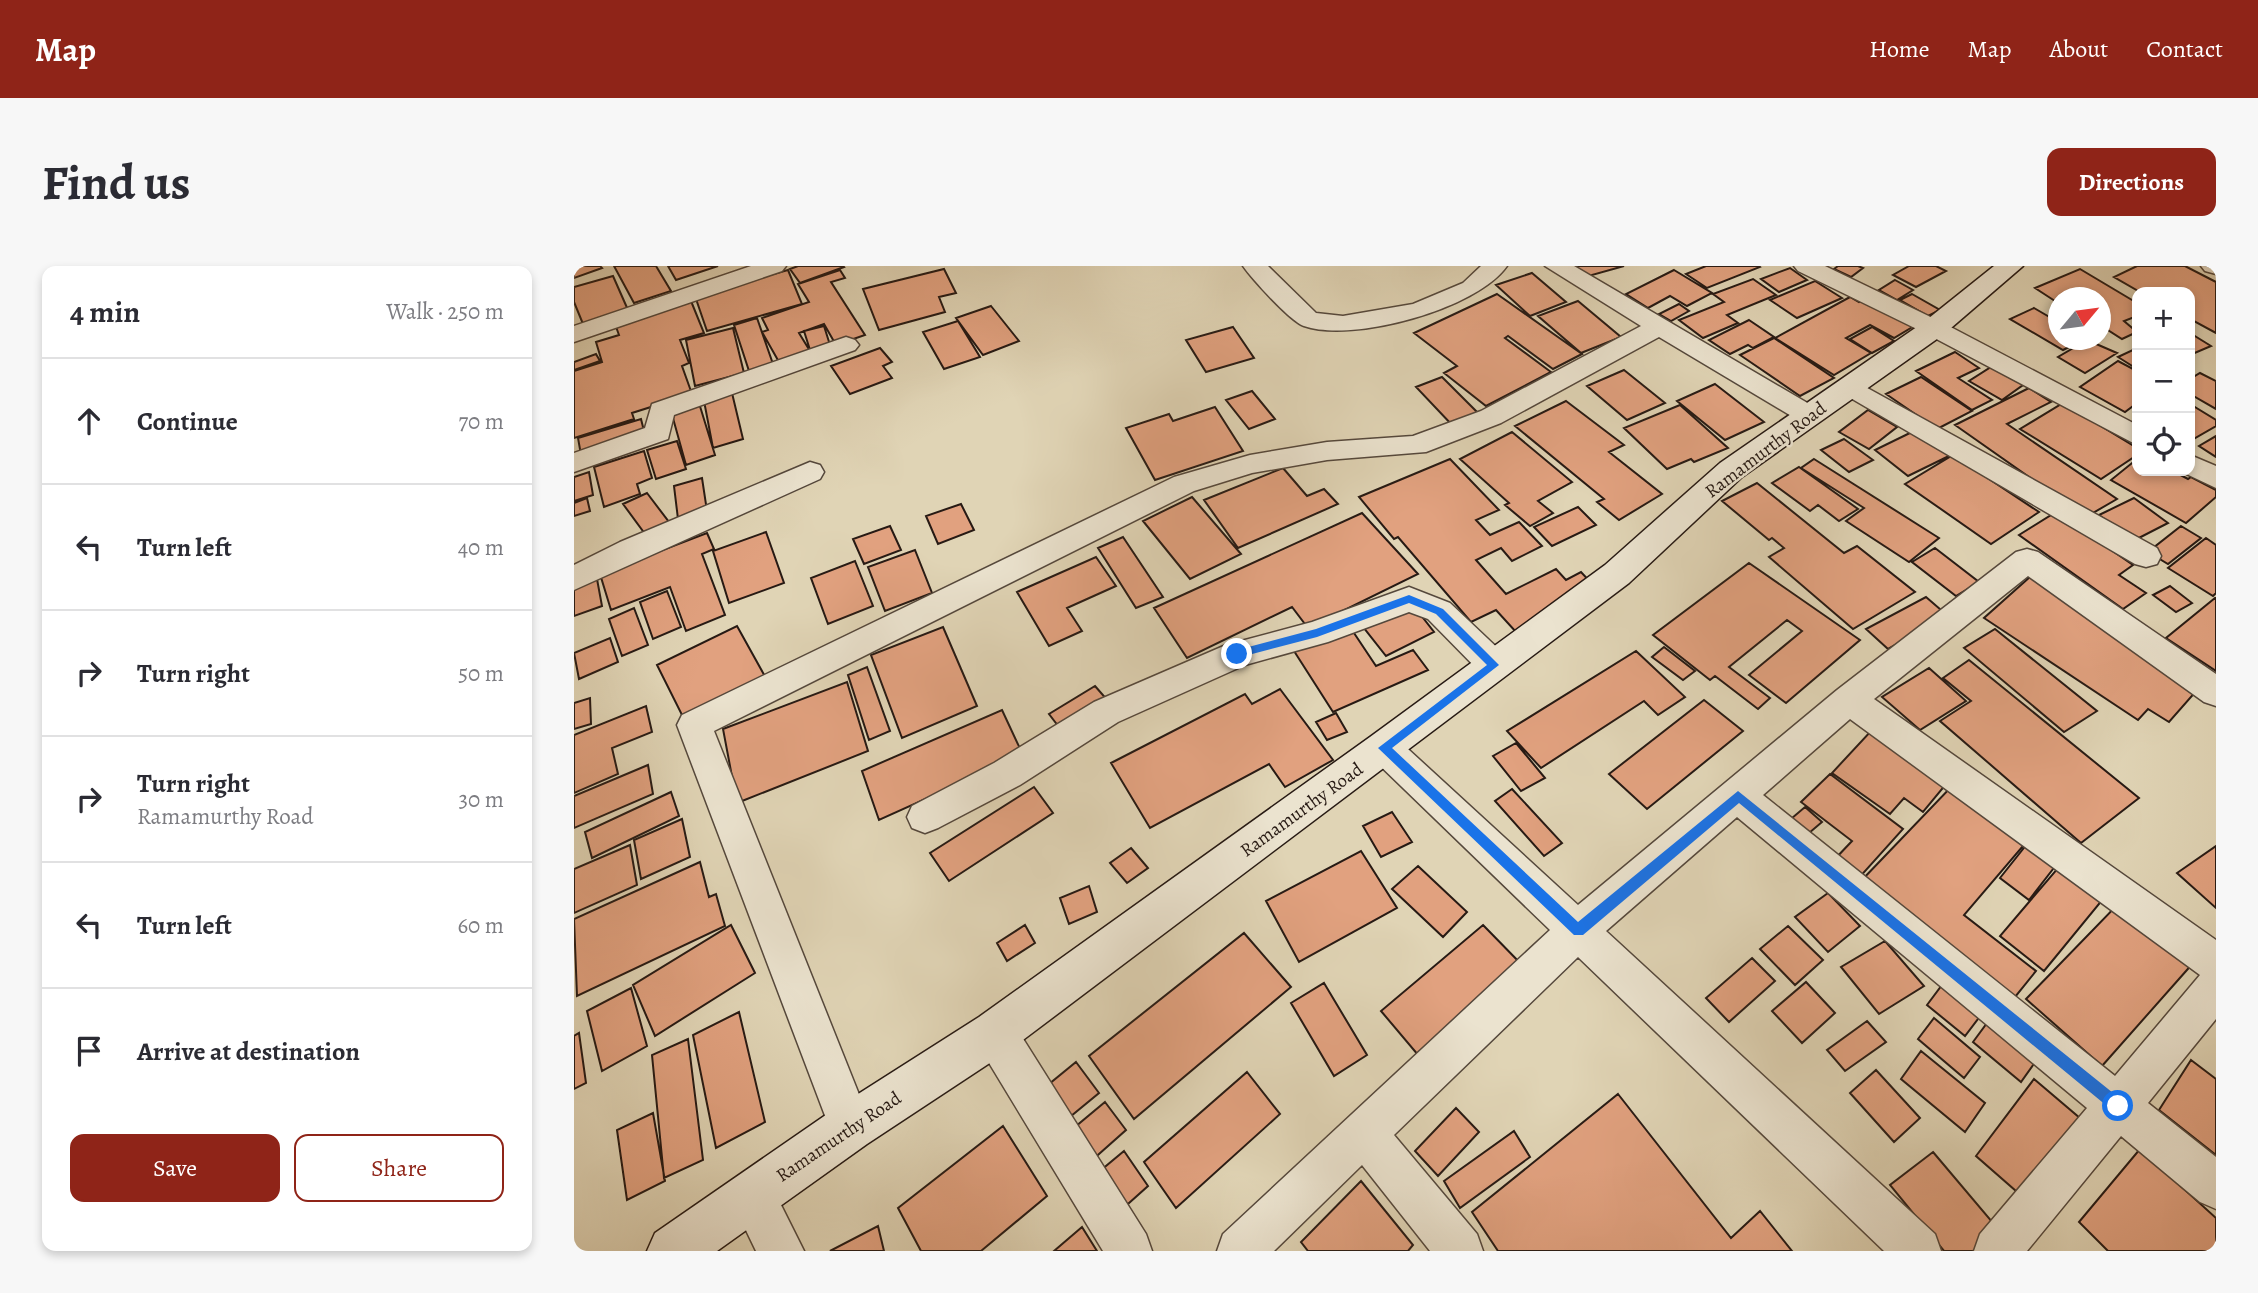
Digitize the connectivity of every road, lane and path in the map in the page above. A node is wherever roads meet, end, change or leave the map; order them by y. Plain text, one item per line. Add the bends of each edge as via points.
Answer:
1 (774, 266) edge
2 (1255, 266) edge
3 (1494, 266) edge
4 (1557, 266) edge
5 (1806, 266) edge
6 (2010, 266) edge
7 (1659, 327) junction
8 (1934, 328) junction
9 (574, 334) edge
10 (846, 345) dead end
11 (1851, 387) junction
12 (1808, 414) junction
13 (2132, 433) edge
14 (574, 463) edge
15 (2195, 467) edge
16 (810, 472) dead end
17 (2216, 478) edge
18 (2146, 556) dead end
19 (574, 579) edge
20 (1494, 665) junction
21 (2216, 692) edge
22 (1849, 700) junction
23 (1384, 748) junction
24 (1738, 796) junction
25 (925, 817) dead end
26 (1578, 930) junction
27 (2216, 963) edge
28 (2216, 987) edge
29 (995, 1033) junction
30 (2118, 1106) junction
31 (850, 1127) junction
32 (1364, 1133) junction
33 (2216, 1186) edge
34 (752, 1195) junction
35 (673, 1251) edge
36 (781, 1251) edge
37 (1129, 1251) edge
38 (1240, 1251) edge
39 (1460, 1251) edge
40 (1918, 1251) edge
41 (1997, 1251) edge

1 - 9 street
2 - 3 street via 1309,320 1343,323 1419,310 1471,288
4 - 7 street
5 - 8 street
6 - 8 street, Ramamurthy Road
7 - 12 street
7 - 31 street via 1491,417 1416,444 1250,464 1184,484 694,725
8 - 11 street, Ramamurthy Road
8 - 13 street
10 - 14 street via 661,410 658,433
11 - 12 street, Ramamurthy Road
11 - 18 street
12 - 20 street, Ramamurthy Road via 1731,470 1617,573
15 - 17 street
16 - 19 street
20 - 23 street, Ramamurthy Road
20 - 25 street via 1440,611 1409,599 1317,633 1237,654 1107,712 1007,774
21 - 22 street via 2027,560
22 - 24 street
22 - 27 street
23 - 26 street
23 - 29 street, Ramamurthy Road
24 - 26 street
24 - 30 street
26 - 32 street
26 - 40 street
28 - 30 street
29 - 31 street, Ramamurthy Road
29 - 37 street
30 - 33 street
30 - 41 street
31 - 34 street, Ramamurthy Road
32 - 38 street
32 - 39 street
34 - 35 street, Ramamurthy Road
34 - 36 street

